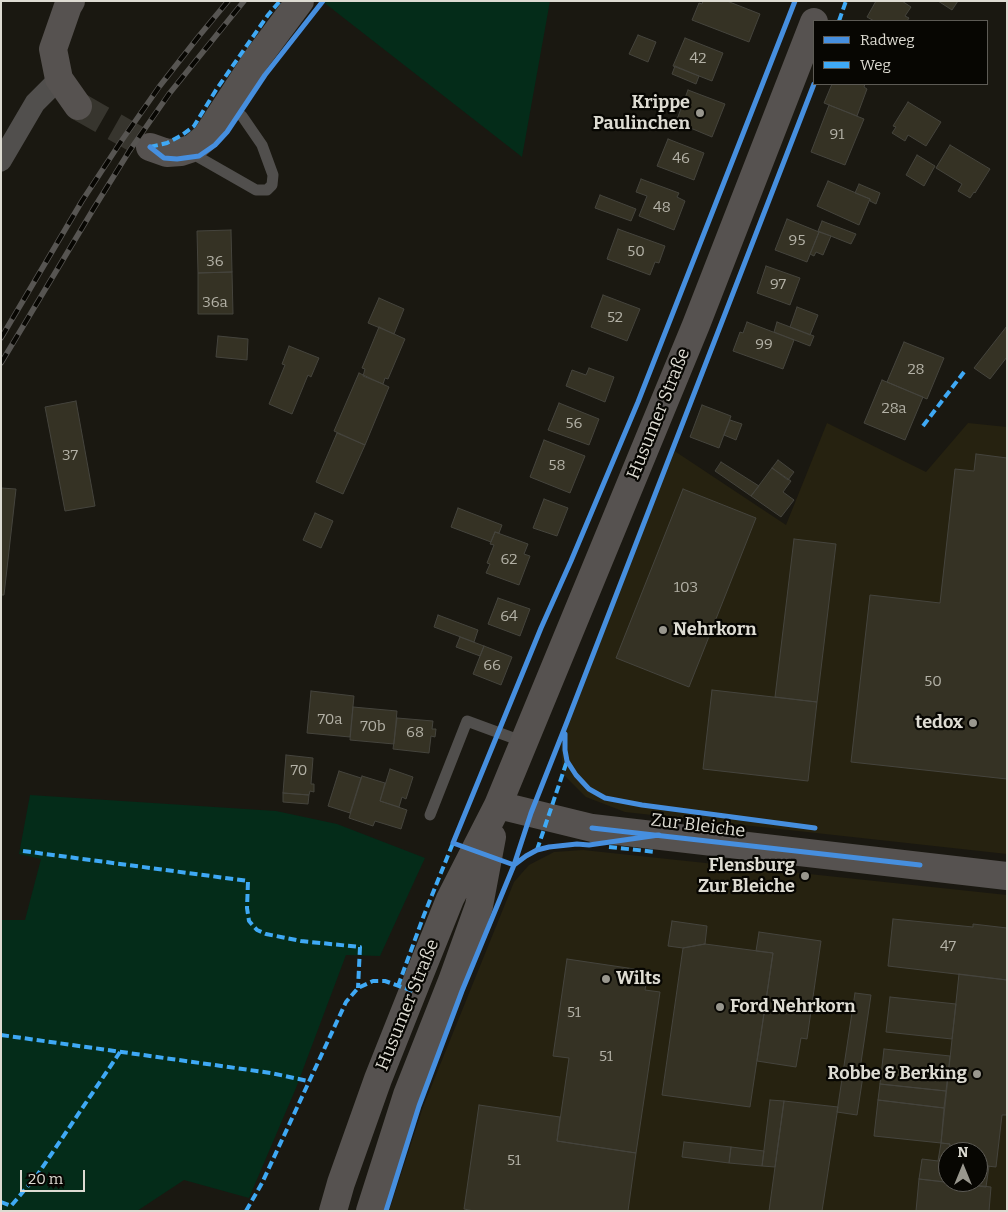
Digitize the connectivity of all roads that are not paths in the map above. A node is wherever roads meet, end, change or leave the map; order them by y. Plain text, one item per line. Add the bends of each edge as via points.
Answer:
1 (71, 1) edge
2 (300, 1) edge
3 (822, 1) edge
4 (815, 20) edge
5 (813, 25) edge
6 (59, 79) junction
7 (78, 106) tunnel mouth
8 (227, 106) junction
9 (150, 148) tunnel mouth
10 (192, 148) junction
11 (1, 161) edge
12 (524, 742) junction
13 (498, 805) junction
14 (430, 815) dead end
15 (1007, 876) edge
16 (333, 1211) edge
17 (370, 1211) edge

1 - 6 main road via 53,49
2 - 8 main road
3 - 4 main road, Husumer Straße
5 - 12 main road, Husumer Straße via 696,324
6 - 7 main road
6 - 11 street via 35,103
8 - 10 main road via 206,137
8 - 10 lane via 242,116 262,145 273,175 272,185 267,190 256,190 200,158
9 - 10 main road via 167,152
12 - 13 main road, Husumer Straße
12 - 14 lane via 467,721
13 - 15 main road, Zur Bleiche via 592,828
13 - 16 main road, Husumer Straße via 447,909 378,1079
13 - 17 main road, Husumer Straße via 479,906 407,1095

